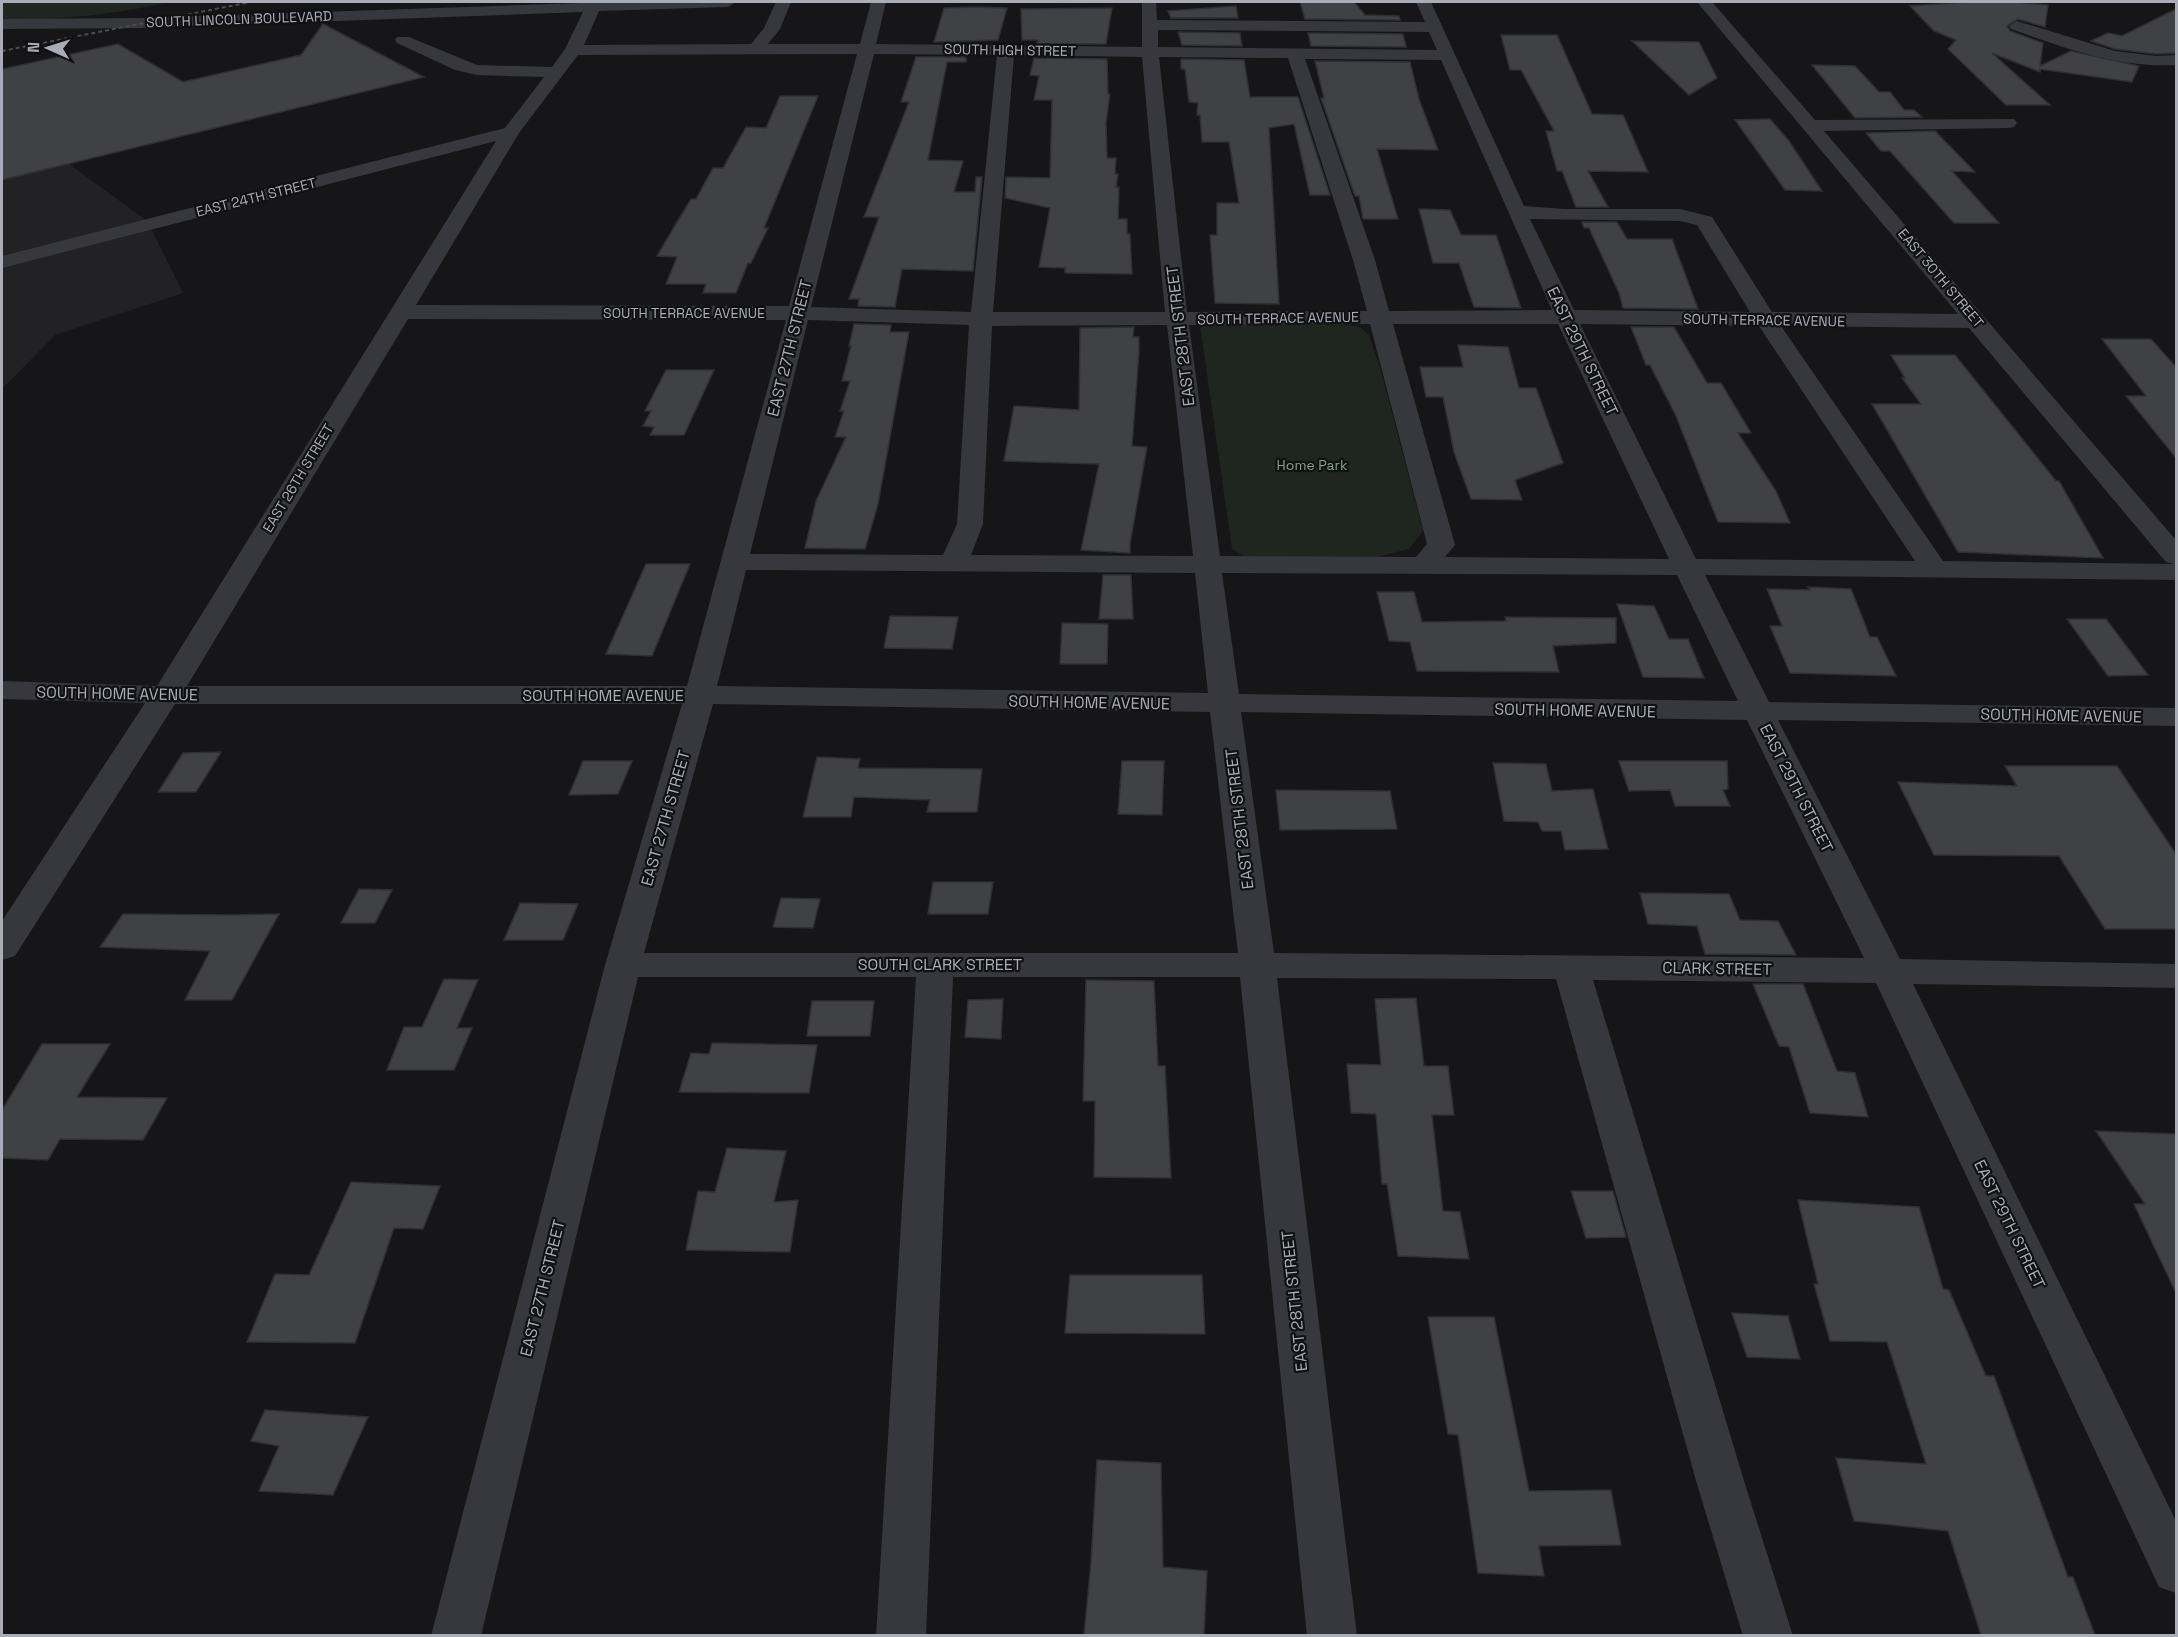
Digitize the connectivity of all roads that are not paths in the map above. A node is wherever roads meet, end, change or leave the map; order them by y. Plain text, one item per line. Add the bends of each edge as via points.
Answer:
1 (714, 2) edge
2 (728, 2) edge
3 (783, 2) edge
4 (879, 2) edge
5 (1704, 2) edge
6 (675, 3) edge
7 (164, 7) dead end
8 (593, 7) junction
9 (383, 8) edge
10 (86, 23) junction
11 (2, 24) edge
12 (1149, 26) edge
13 (2017, 26) dead end
14 (1435, 28) edge
15 (402, 40) dead end
16 (690, 49) junction
17 (756, 49) junction
18 (866, 49) junction
19 (573, 50) junction
20 (1006, 50) junction
21 (1296, 53) junction
22 (2176, 60) edge
23 (556, 72) junction
24 (2008, 123) dead end
25 (1810, 126) junction
26 (511, 132) junction
27 (1518, 212) junction
28 (2, 262) edge
29 (400, 312) junction
30 (798, 313) junction
31 (1378, 317) junction
32 (1566, 317) junction
33 (981, 318) junction
34 (1177, 319) junction
35 (1766, 320) junction
36 (1977, 321) junction
37 (2175, 555) edge
38 (734, 562) junction
39 (953, 564) junction
40 (1208, 566) junction
41 (1423, 566) junction
42 (1688, 567) junction
43 (1935, 570) junction
44 (2, 690) edge
45 (166, 695) junction
46 (700, 695) junction
47 (1225, 705) junction
48 (1759, 712) junction
49 (2176, 717) edge
50 (2, 948) edge
51 (623, 964) junction
52 (935, 964) junction
53 (1257, 964) junction
54 (1571, 967) junction
55 (1888, 970) junction
56 (2176, 976) edge
57 (2176, 1571) edge
58 (456, 1635) edge
59 (901, 1635) edge
60 (1332, 1635) edge
61 (1768, 1635) edge

1 - 2 street, SOUTH LINCOLN BOULEVARD
1 - 6 street, SOUTH LINCOLN BOULEVARD
1 - 16 street via 696,25
3 - 17 street via 772,29
4 - 18 street, EAST 27TH STREET
5 - 25 street, EAST 30TH STREET
6 - 8 street, SOUTH LINCOLN BOULEVARD
7 - 10 street
8 - 9 street, SOUTH LINCOLN BOULEVARD
8 - 19 street, EAST 26TH STREET
9 - 10 street, SOUTH LINCOLN BOULEVARD via 129,24
10 - 11 street, SOUTH LINCOLN BOULEVARD
12 - 14 street
12 - 20 street, SOUTH HIGH STREET
12 - 21 street, SOUTH HIGH STREET
12 - 34 street, EAST 28TH STREET
13 - 22 street via 2103,54 2156,62
14 - 21 street, SOUTH HIGH STREET
14 - 27 street, EAST 29TH STREET
15 - 23 street via 460,66
16 - 17 street, SOUTH HIGH STREET
16 - 19 street, SOUTH HIGH STREET
17 - 18 street, SOUTH HIGH STREET
18 - 20 street, SOUTH HIGH STREET
18 - 30 street, EAST 27TH STREET
19 - 23 street, EAST 26TH STREET
20 - 33 street
21 - 31 street via 1364,260
23 - 26 street, EAST 26TH STREET
24 - 25 street
25 - 36 street, EAST 30TH STREET
26 - 28 street, EAST 24TH STREET
26 - 29 street, EAST 26TH STREET
27 - 32 street, EAST 29TH STREET
27 - 35 street via 1680,215 1705,221
29 - 30 street, SOUTH TERRACE AVENUE
29 - 45 street, EAST 26TH STREET
30 - 33 street, SOUTH TERRACE AVENUE
30 - 38 street, EAST 27TH STREET
31 - 32 street, SOUTH TERRACE AVENUE
31 - 34 street, SOUTH TERRACE AVENUE
31 - 41 street via 1441,545
32 - 35 street, SOUTH TERRACE AVENUE
32 - 42 street, EAST 29TH STREET
33 - 34 street, SOUTH TERRACE AVENUE
33 - 39 street via 970,524
34 - 40 street, EAST 28TH STREET
35 - 36 street, SOUTH TERRACE AVENUE
35 - 43 street
36 - 37 street, EAST 30TH STREET
37 - 43 street
38 - 39 street
38 - 46 street, EAST 27TH STREET
39 - 40 street
40 - 41 street
40 - 47 street, EAST 28TH STREET
41 - 42 street
42 - 43 street
42 - 48 street, EAST 29TH STREET
44 - 45 street, SOUTH HOME AVENUE
45 - 46 street, SOUTH HOME AVENUE
45 - 50 street, EAST 26TH STREET
46 - 47 street, SOUTH HOME AVENUE
46 - 51 street, EAST 27TH STREET
47 - 48 street, SOUTH HOME AVENUE
47 - 53 street, EAST 28TH STREET
48 - 49 street, SOUTH HOME AVENUE
48 - 55 street, EAST 29TH STREET
51 - 52 street, SOUTH CLARK STREET
51 - 58 street, EAST 27TH STREET
52 - 53 street, SOUTH CLARK STREET
52 - 59 street
53 - 54 street, CLARK STREET
53 - 60 street, EAST 28TH STREET
54 - 55 street, CLARK STREET
54 - 61 street
55 - 56 street, CLARK STREET
55 - 57 street, EAST 29TH STREET

